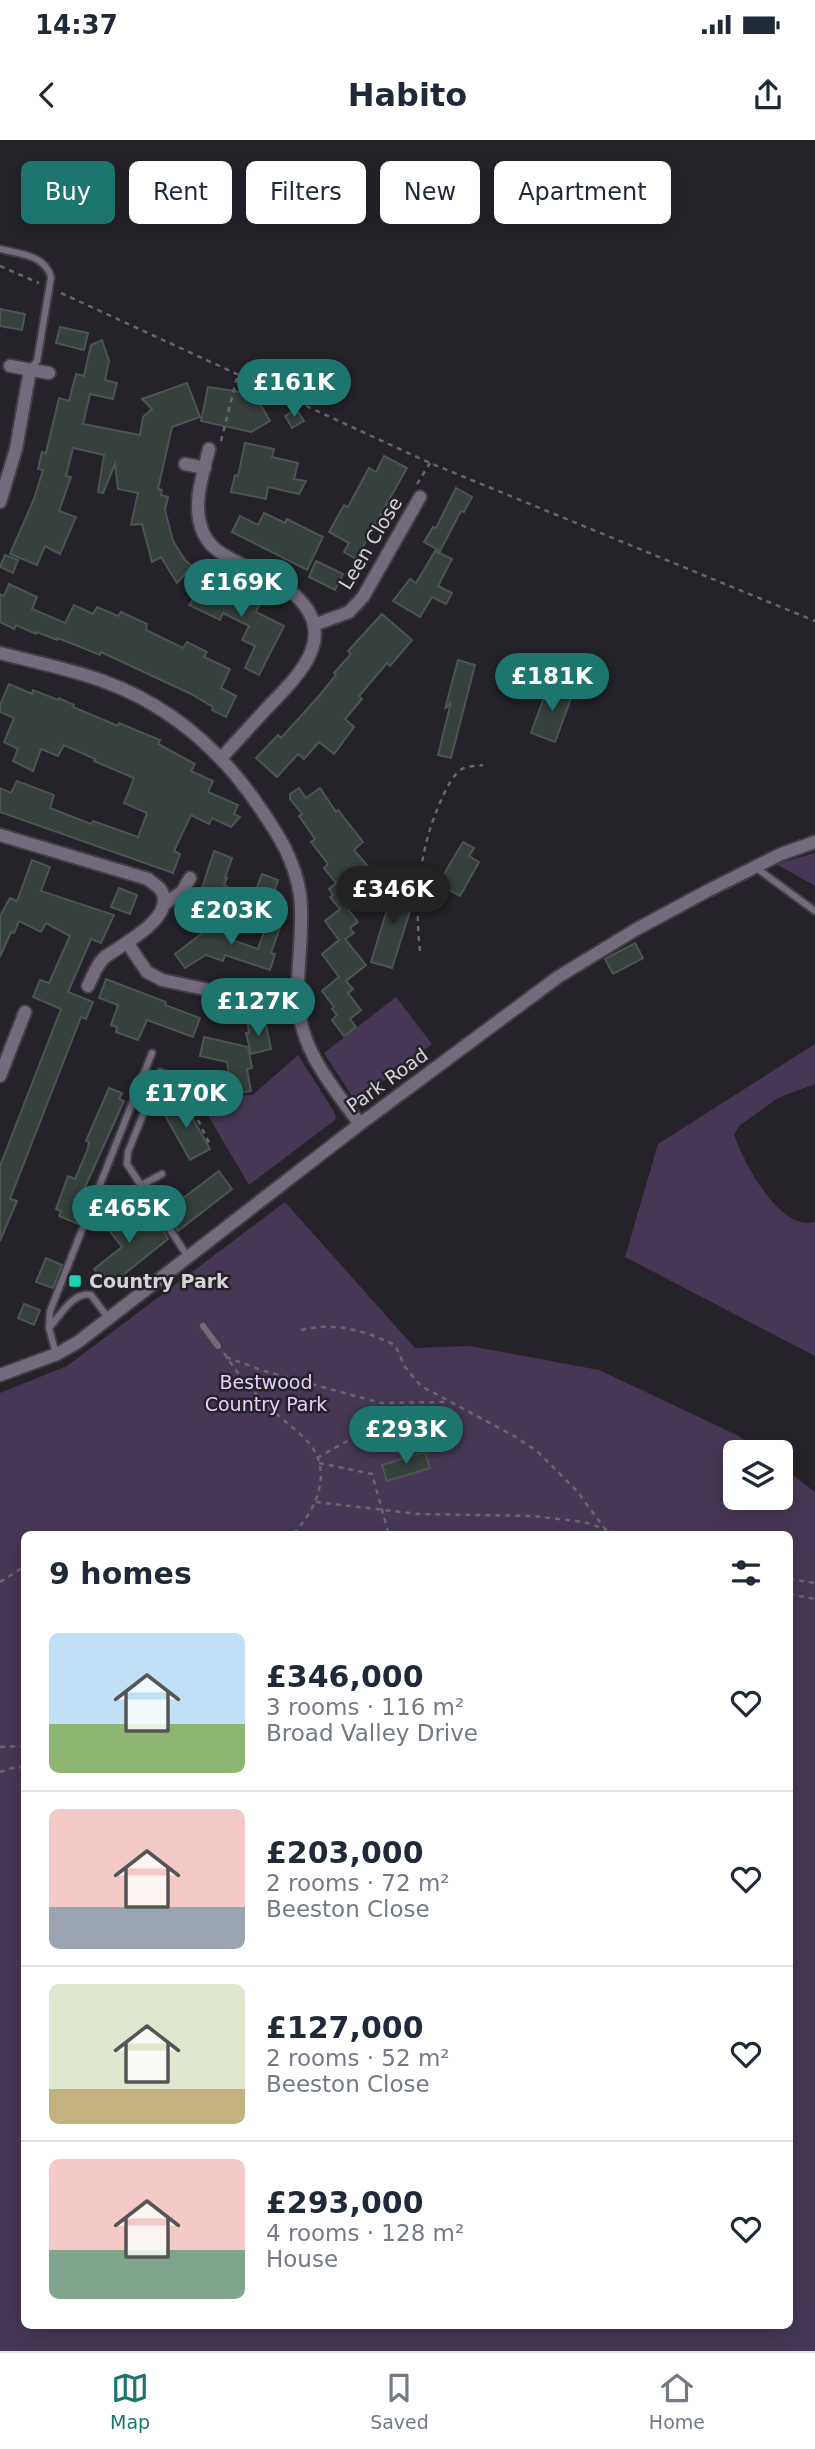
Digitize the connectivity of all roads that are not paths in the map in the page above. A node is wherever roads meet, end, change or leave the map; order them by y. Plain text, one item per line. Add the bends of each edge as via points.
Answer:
1 (0, 249) edge
2 (10, 366) dead end
3 (30, 370) junction
4 (49, 373) dead end
5 (209, 449) road end
6 (185, 464) dead end
7 (205, 468) junction
8 (420, 497) road end
9 (0, 502) edge
10 (314, 625) junction
11 (0, 653) edge
12 (222, 757) junction
13 (2, 836) edge
14 (815, 842) edge
15 (0, 851) edge
16 (755, 867) junction
17 (190, 878) dead end
18 (164, 904) junction
19 (815, 911) edge
20 (128, 944) junction
21 (88, 986) dead end
22 (238, 996) junction
23 (298, 999) junction
24 (24, 1012) dead end
25 (236, 1015) dead end
26 (152, 1053) dead end
27 (0, 1076) edge
28 (187, 1082) road end
29 (360, 1124) junction
30 (162, 1174) dead end
31 (140, 1186) junction
32 (188, 1257) junction
33 (109, 1319) junction
34 (203, 1325) dead end
35 (49, 1328) junction
36 (218, 1346) road end
37 (57, 1354) junction
38 (0, 1375) edge

1 - 3 lane via 40,260 51,277 37,361
2 - 3 street
3 - 4 street
3 - 9 street via 16,449
5 - 7 street
6 - 7 street
7 - 10 street via 198,514 208,543 297,597
8 - 10 street, Leen Close via 363,597 349,612
10 - 12 street via 309,661
11 - 12 street via 131,692 176,718
12 - 23 street via 282,841 297,875
13 - 15 street
13 - 18 street via 148,879 161,890
14 - 16 street, Park Road
16 - 19 lane
16 - 29 street, Park Road via 558,977
17 - 18 street via 181,892
18 - 20 street via 159,915
20 - 21 street via 97,965
20 - 22 street via 147,972
22 - 23 street
22 - 25 street
23 - 29 street via 310,1051
24 - 27 street
26 - 35 lane via 50,1311
28 - 31 lane via 160,1072 128,1152 127,1164
29 - 32 street, Park Road
30 - 31 lane
31 - 32 lane
32 - 33 street, Park Road
33 - 35 lane via 97,1301 83,1293
33 - 37 street, Park Road
34 - 36 lane
35 - 37 lane
37 - 38 street, Park Road

